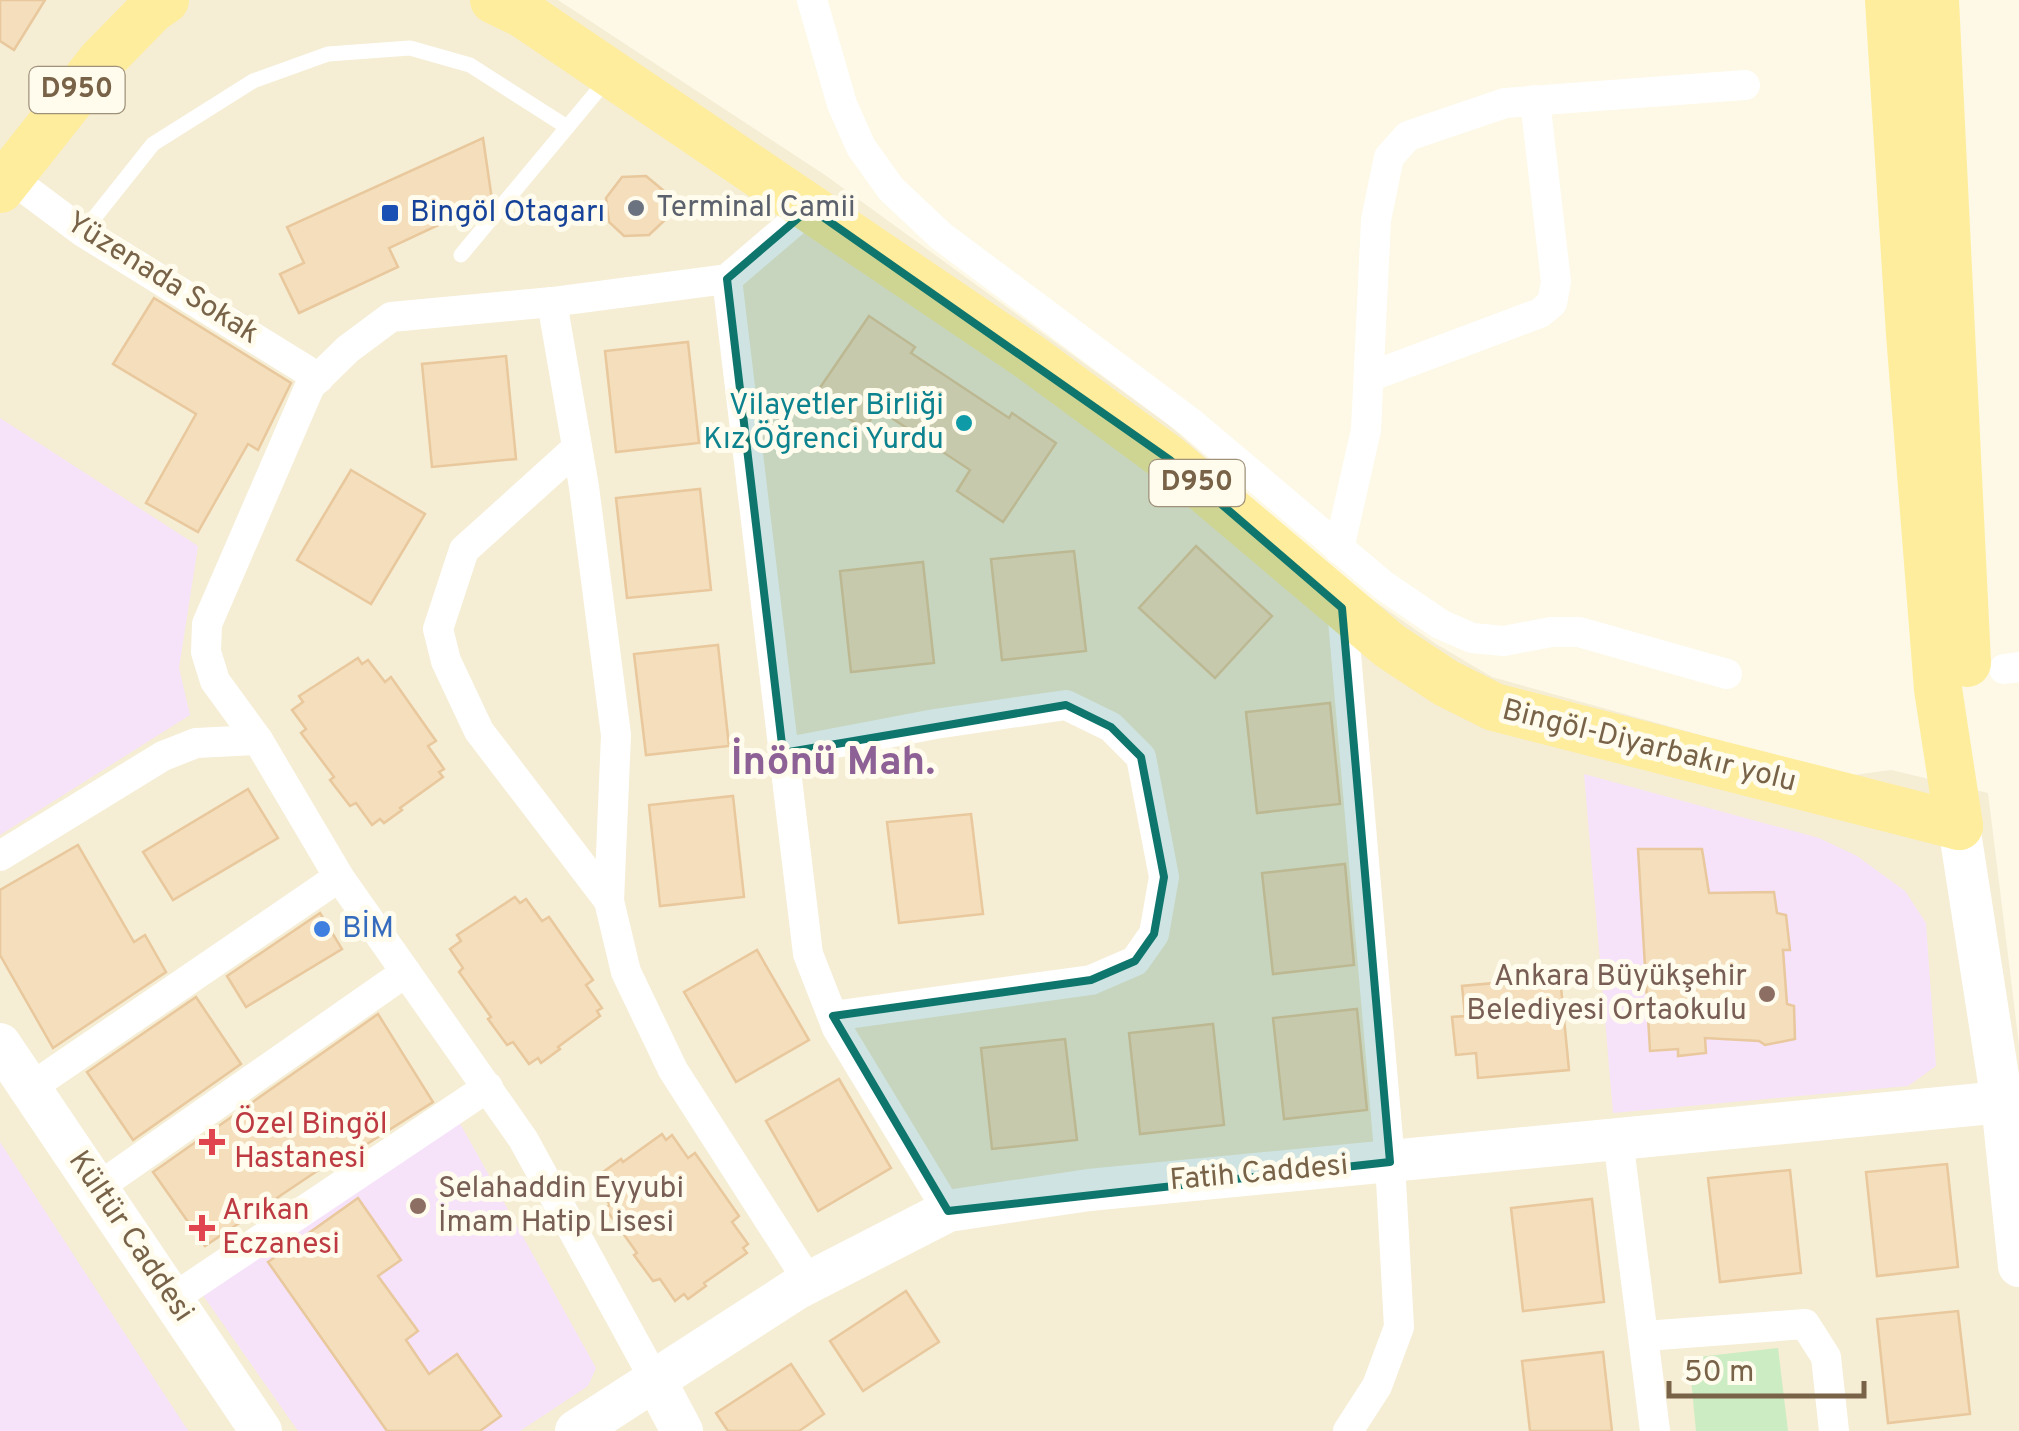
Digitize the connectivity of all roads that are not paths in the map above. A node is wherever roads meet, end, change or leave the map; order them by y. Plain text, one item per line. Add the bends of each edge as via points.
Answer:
1 (165, 0) edge
2 (494, 0) edge
3 (812, 0) edge
4 (1889, 0) edge
5 (1934, 0) edge
6 (611, 74) junction
7 (1745, 85) dead end
8 (1534, 100) junction
9 (568, 126) junction
10 (3, 179) edge
11 (810, 208) junction
12 (83, 232) junction
13 (460, 255) dead end
14 (728, 280) junction
15 (552, 302) junction
16 (1369, 377) junction
17 (319, 378) junction
18 (577, 448) junction
19 (1340, 549) junction
20 (1342, 608) junction
21 (1727, 674) dead end
22 (258, 740) junction
23 (783, 753) junction
24 (1960, 826) junction
25 (0, 856) edge
26 (340, 877) junction
27 (609, 901) junction
28 (406, 972) junction
29 (832, 1016) junction
30 (0, 1044) edge
31 (488, 1086) junction
32 (30, 1088) junction
33 (2002, 1102) junction
34 (1618, 1139) junction
35 (1390, 1162) junction
36 (97, 1188) junction
37 (948, 1211) junction
38 (2019, 1266) edge
39 (809, 1282) junction
40 (172, 1298) junction
41 (1645, 1336) junction
42 (654, 1380) junction
43 (260, 1431) edge
44 (576, 1431) edge
45 (682, 1431) edge
46 (1348, 1431) edge
47 (1654, 1431) edge
48 (1834, 1431) edge

1 - 10 main road, D950 via 102,60
2 - 6 main road, Bingöl-Diyarbakır yolu / D950
3 - 19 street via 842,104 861,147 891,189 941,236 1190,422
4 - 24 main road via 1938,689
5 - 24 main road via 1968,674
6 - 9 lane
6 - 11 main road, Bingöl-Diyarbakır yolu / D950
7 - 8 street
8 - 16 street via 1422,130 1388,157 1376,220
8 - 16 street via 1556,282 1552,304
9 - 12 lane via 470,65 410,48 328,54 253,81 152,144
9 - 13 lane
10 - 12 street, Yüzenada Sokak
11 - 14 street
11 - 20 main road, Bingöl-Diyarbakır yolu / D950 via 1155,448
12 - 17 street, Yüzenada Sokak
14 - 15 street
14 - 23 street
15 - 17 street via 391,317
15 - 18 street
16 - 19 street via 1366,430
17 - 22 street via 207,624 215,680
18 - 27 street via 616,736
18 - 27 street via 464,550 438,629 479,732
19 - 21 street via 1440,624 1472,638 1579,632
20 - 24 main road, Bingöl-Diyarbakır yolu / D950 via 1432,674 1494,708
20 - 35 street
22 - 25 street via 196,743 163,756
22 - 26 street
23 - 29 street via 808,954
23 - 29 street via 1066,705 1111,727 1141,757 1164,877 1154,934 1135,960 1091,980
24 - 33 street
26 - 28 street
26 - 32 street
27 - 39 street via 626,972 673,1070
28 - 31 street
28 - 36 street
29 - 37 street
30 - 32 street, Kültür Caddesi
31 - 40 street
31 - 42 street
32 - 36 street, Kültür Caddesi
33 - 34 street, Fatih Caddesi
33 - 38 street
34 - 35 street, Fatih Caddesi
34 - 41 street
35 - 37 street, Fatih Caddesi via 1088,1190
35 - 46 street via 1399,1327 1377,1386
36 - 40 street, Kültür Caddesi
37 - 39 street, Fatih Caddesi
39 - 42 street, Fatih Caddesi
40 - 43 street, Kültür Caddesi
41 - 47 street
41 - 48 street via 1805,1324 1826,1356
42 - 44 street, Fatih Caddesi
42 - 45 street

